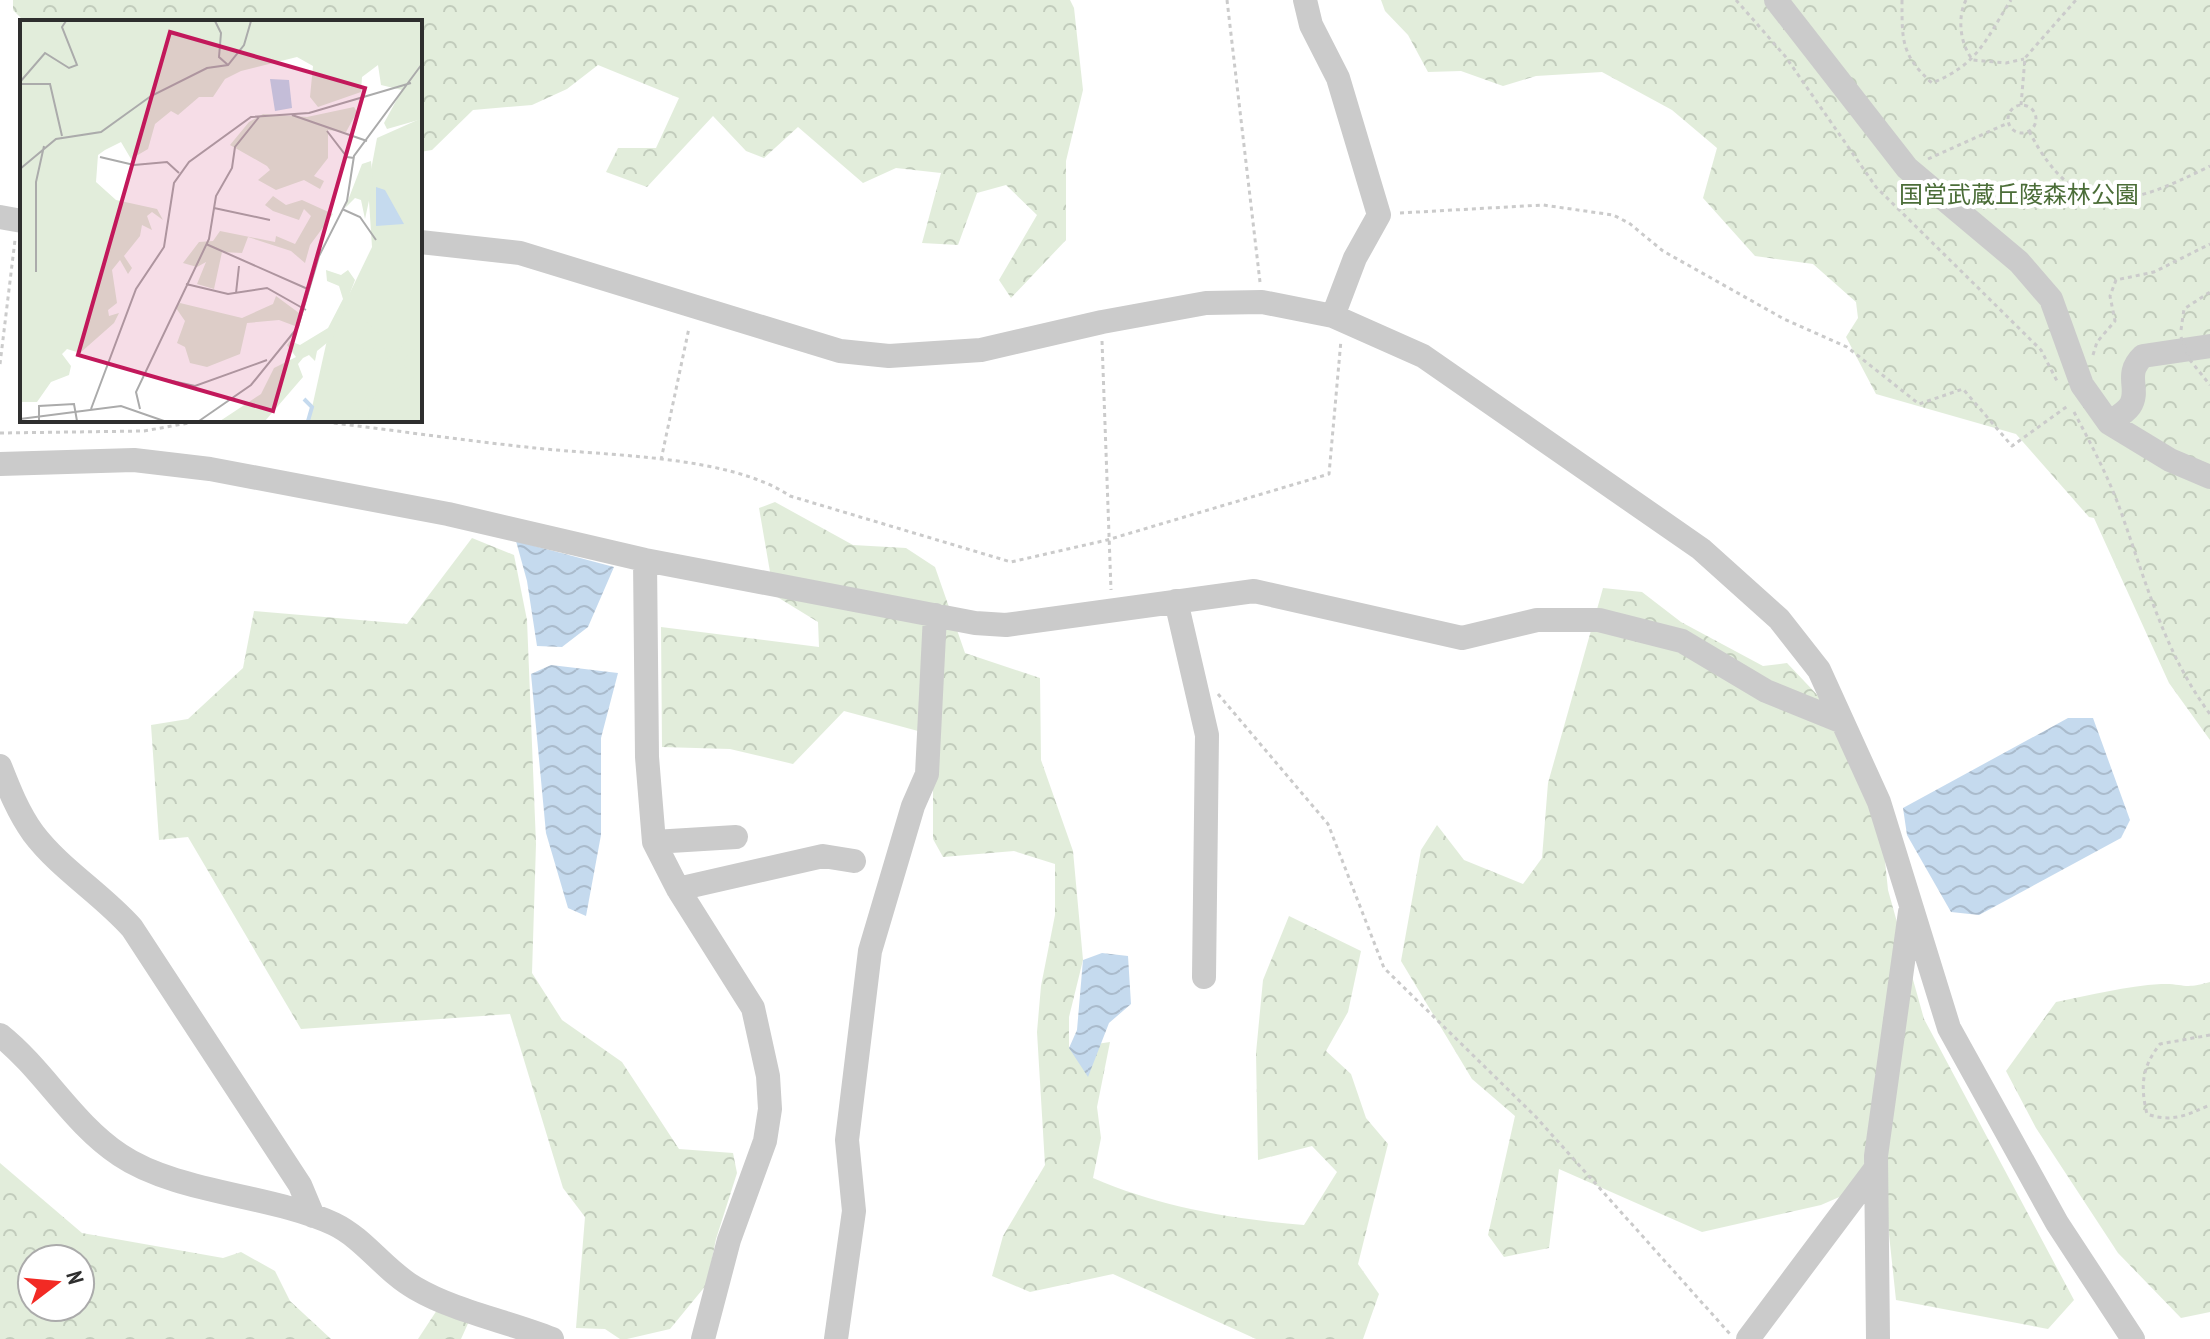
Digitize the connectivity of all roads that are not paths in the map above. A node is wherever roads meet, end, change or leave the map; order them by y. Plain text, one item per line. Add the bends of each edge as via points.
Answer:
1 (1305, 0) edge
2 (1776, 0) edge
3 (422, 242) edge
4 (1338, 318) junction
5 (2210, 346) edge
6 (2109, 423) junction
7 (0, 464) edge
8 (2210, 477) edge
9 (645, 560) junction
10 (1176, 601) junction
11 (935, 615) junction
12 (1840, 721) junction
13 (926, 739) junction
14 (0, 766) edge
15 (913, 775) dead end
16 (736, 837) dead end
17 (654, 842) junction
18 (854, 861) dead end
19 (678, 889) junction
20 (1911, 901) junction
21 (1204, 977) dead end
22 (0, 1035) edge
23 (1876, 1168) junction
24 (313, 1216) junction
25 (552, 1339) edge
26 (703, 1339) edge
27 (836, 1339) edge
28 (1748, 1339) edge
29 (1878, 1339) edge
30 (2133, 1339) edge

1 - 4 street via 1311,25 1338,78 1379,215 1355,258
2 - 6 street via 1907,168 2019,262 2051,299 2076,395
3 - 4 street via 520,253 840,351 889,356 981,350 1206,303 1262,302
4 - 12 street via 1423,356 1701,549 1779,619 1819,670
5 - 6 street via 2143,356 2132,372 2131,404
6 - 8 street
7 - 9 street via 134,460 210,469 448,514
9 - 11 street
9 - 17 street via 647,757
10 - 11 street via 1006,625
10 - 12 street via 1254,591 1462,638 1537,620 1599,620 1682,641 1766,691
10 - 21 street via 1207,735
11 - 13 street
12 - 20 street via 1879,802
13 - 15 street
13 - 27 street via 927,774 870,951 847,1140 854,1211
14 - 24 street via 34,834 132,928 293,1172
16 - 17 street
17 - 19 street
18 - 19 street via 823,856
19 - 26 street via 753,1008 770,1109 765,1141 729,1240
20 - 23 street
20 - 30 street via 1949,1028 2057,1223
22 - 24 street via 121,1156 165,1175
23 - 28 street
23 - 29 street
24 - 25 street via 350,1234 394,1275 437,1300

